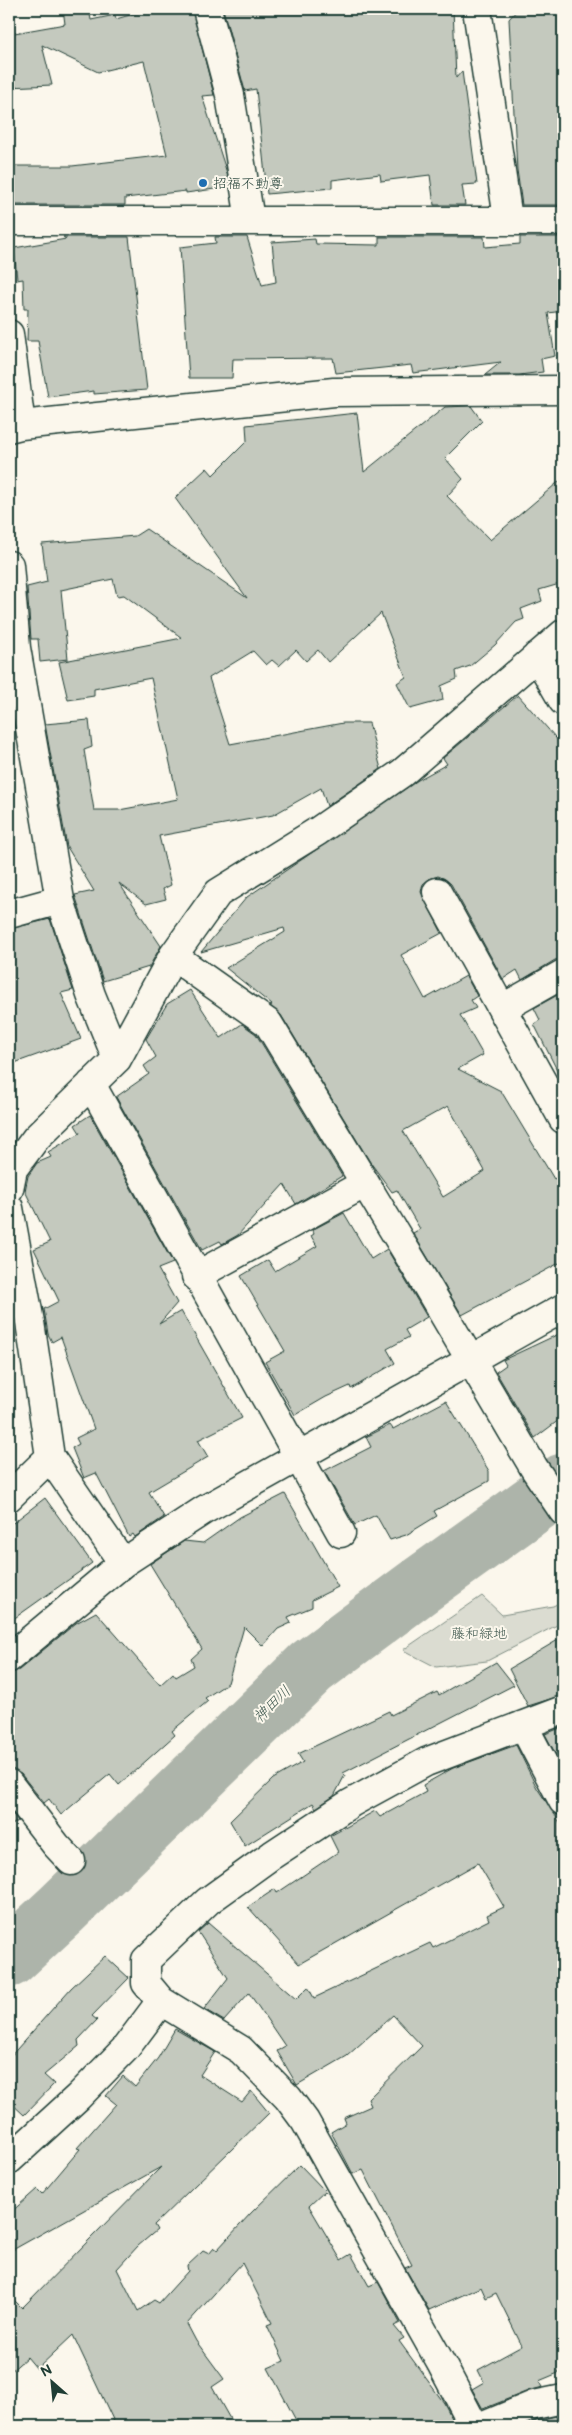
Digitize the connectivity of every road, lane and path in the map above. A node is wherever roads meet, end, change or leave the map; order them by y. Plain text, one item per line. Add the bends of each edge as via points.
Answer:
1 (207, 9) edge
2 (477, 9) edge
3 (250, 220) junction
4 (508, 220) junction
5 (9, 221) edge
6 (563, 221) edge
7 (9, 334) edge
8 (563, 390) edge
9 (15, 426) edge
10 (9, 565) edge
11 (563, 634) edge
12 (12, 648) edge
13 (537, 656) junction
14 (563, 701) edge
15 (437, 892) dead end
16 (60, 900) junction
17 (9, 914) edge
18 (174, 956) junction
19 (563, 974) edge
20 (502, 1008) junction
21 (117, 1059) junction
22 (91, 1084) junction
23 (563, 1119) edge
24 (364, 1184) junction
25 (9, 1189) edge
26 (9, 1208) edge
27 (196, 1276) junction
28 (563, 1308) edge
29 (469, 1360) junction
30 (299, 1457) junction
31 (50, 1458) junction
32 (9, 1497) edge
33 (563, 1510) edge
34 (341, 1533) dead end
35 (123, 1563) junction
36 (9, 1658) edge
37 (563, 1710) edge
38 (523, 1725) junction
39 (9, 1784) edge
40 (563, 1801) edge
41 (71, 1862) dead end
42 (161, 2001) junction
43 (9, 2160) edge
44 (563, 2399) edge
45 (474, 2426) edge
46 (484, 2426) edge

1 - 3 street via 230,94
2 - 4 street
3 - 4 street
3 - 5 street
4 - 6 street
7 - 9 street
8 - 9 street via 334,392
10 - 12 street
11 - 13 street
12 - 16 street
13 - 14 street
13 - 18 street via 402,773 318,831 218,893
15 - 20 street
16 - 17 street
16 - 21 street via 91,995
18 - 21 street
18 - 24 street via 268,1023
19 - 20 street
20 - 23 street
21 - 22 street
22 - 25 street via 36,1138 13,1169
22 - 27 street
24 - 27 street
24 - 29 street
26 - 31 street
27 - 30 street
28 - 29 street
29 - 30 street
29 - 33 street
30 - 34 street
30 - 35 street via 204,1510
31 - 32 street
31 - 35 street
35 - 36 street
37 - 38 street
38 - 40 street
38 - 42 street via 426,1762 351,1803 208,1902 146,1960 146,1983
39 - 41 street
42 - 43 street via 125,2049
42 - 45 street via 241,2050 305,2120
44 - 46 street via 534,2405

